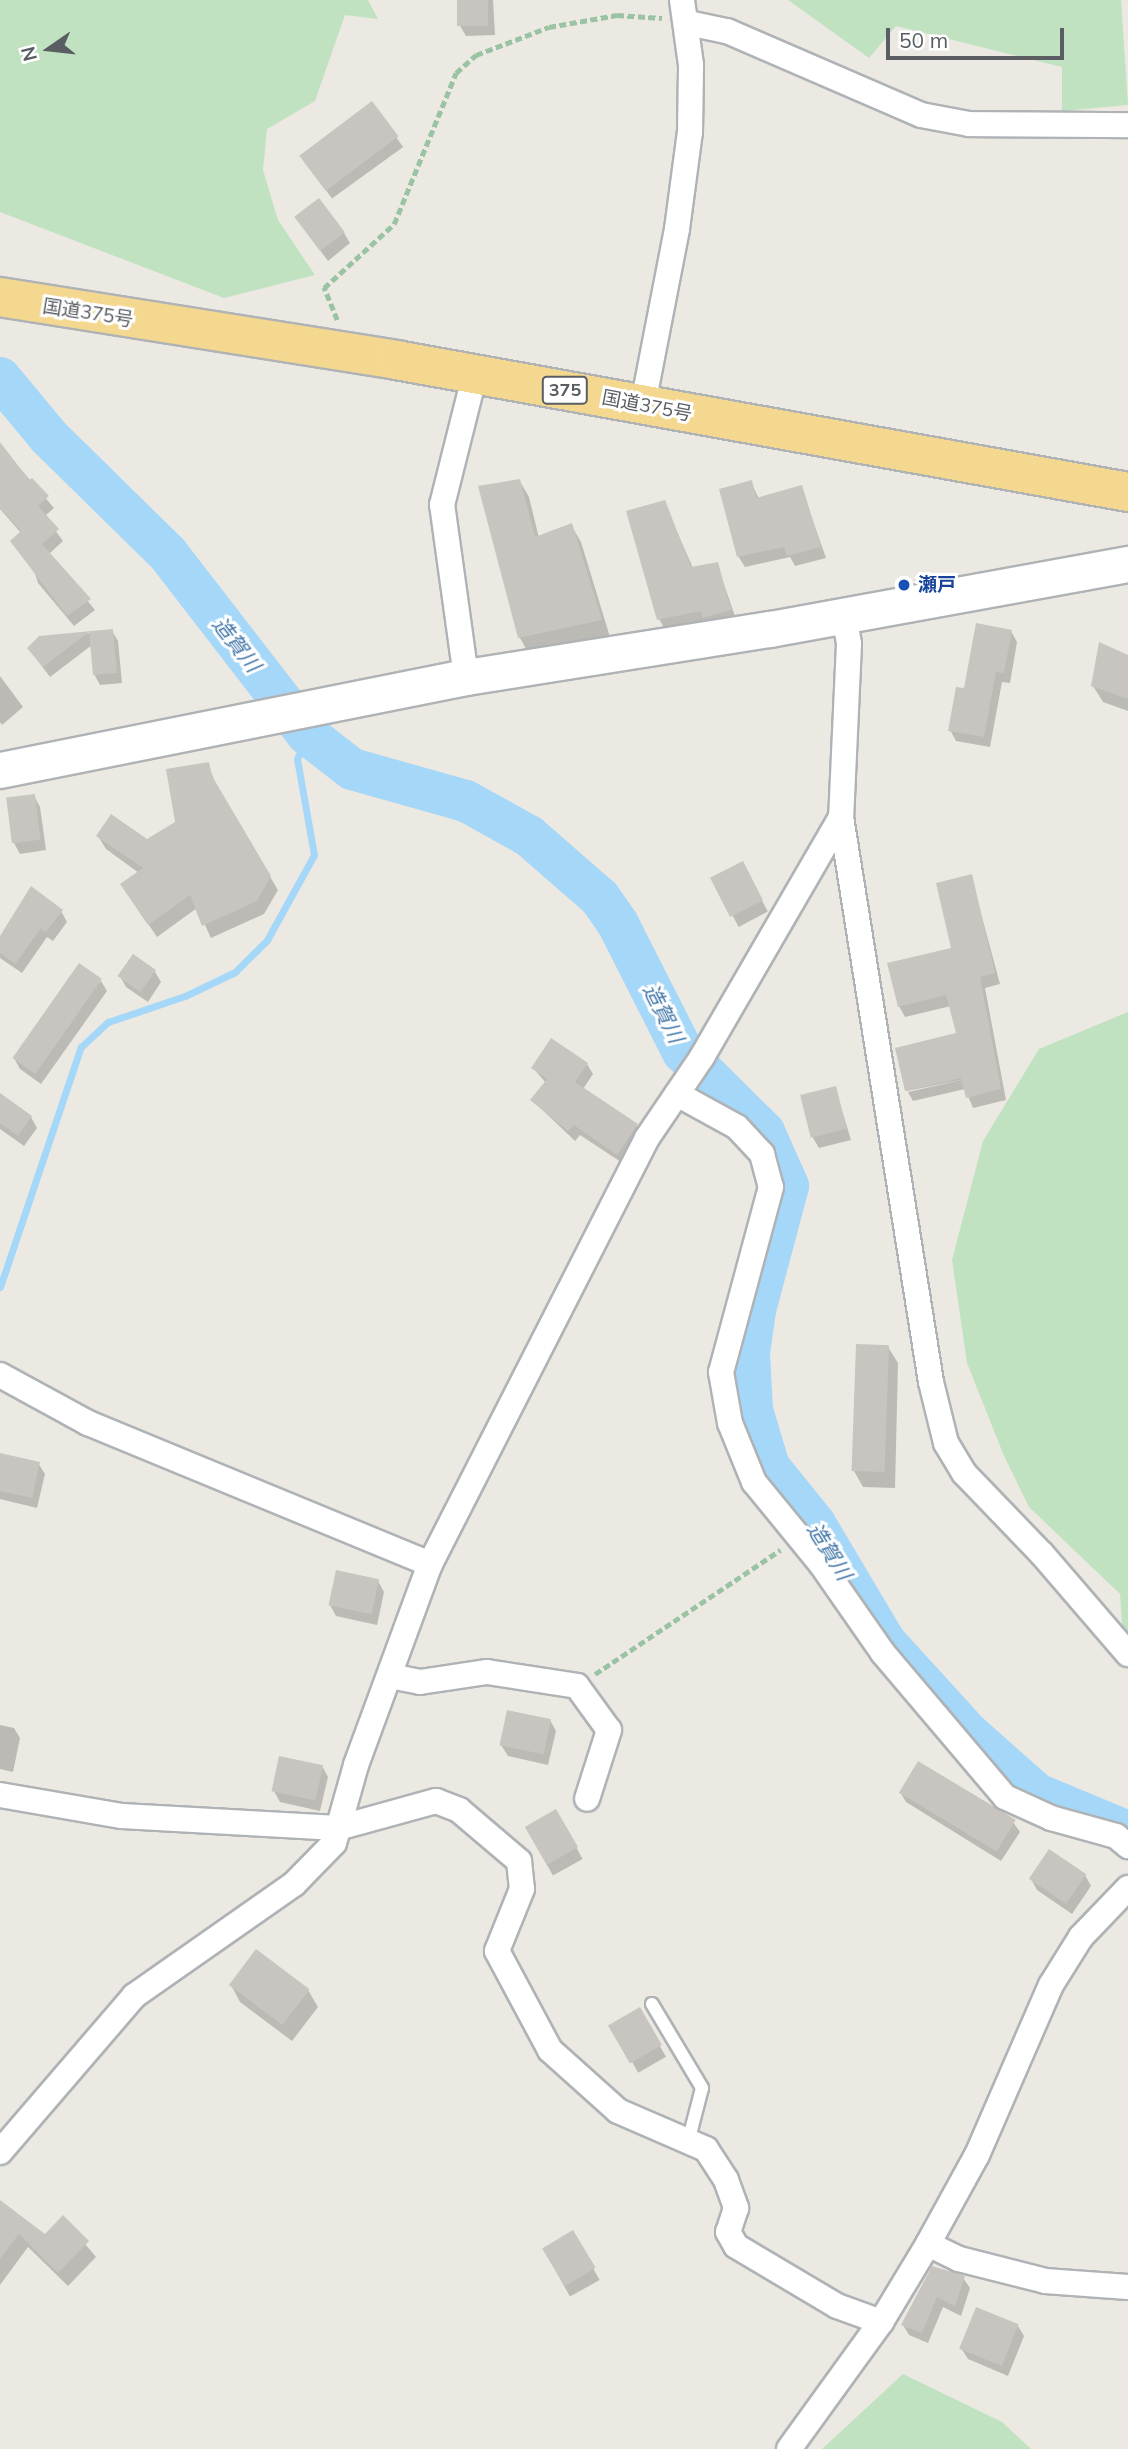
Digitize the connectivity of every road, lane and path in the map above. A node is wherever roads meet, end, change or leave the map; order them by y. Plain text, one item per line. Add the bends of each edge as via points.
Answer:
1 (685, 11) edge
2 (1128, 125) edge
3 (0, 298) edge
4 (346, 355) junction
5 (475, 374) junction
6 (643, 404) junction
7 (1128, 492) edge
8 (1128, 564) edge
9 (844, 615) junction
10 (466, 677) junction
11 (0, 770) edge
12 (841, 817) junction
13 (682, 1086) junction
14 (0, 1375) edge
15 (800, 1537) junction
16 (430, 1564) junction
17 (1128, 1654) edge
18 (390, 1676) junction
19 (577, 1686) junction
20 (0, 1795) edge
21 (587, 1799) dead end
22 (338, 1828) junction
23 (1128, 1846) edge
24 (1128, 1888) edge
25 (652, 2004) dead end
26 (688, 2141) junction
27 (0, 2152) edge
28 (928, 2244) junction
29 (1128, 2287) edge
30 (881, 2322) junction
31 (789, 2449) edge

1 - 2 street via 921,115 970,124
1 - 4 path via 617,15 549,27 476,55 456,74 394,224 324,288
1 - 6 street via 690,132 677,229
3 - 4 highway, 国道375号 / 375
4 - 5 highway, 国道375号 / 375
5 - 6 highway, 国道375号 / 375
5 - 10 street via 442,505
6 - 7 highway, 国道375号 / 375
8 - 9 street
9 - 10 street
9 - 12 street via 849,644
10 - 11 street
12 - 13 street
12 - 17 street via 931,1382 946,1443 964,1473
13 - 15 street via 737,1127 762,1154 771,1187 721,1372 730,1423 754,1482
13 - 16 street via 647,1138
14 - 16 street via 88,1423
15 - 19 path
15 - 23 street via 883,1653 1005,1797 1051,1818 1116,1836
16 - 18 street
18 - 19 street via 420,1682 486,1672
18 - 22 street
19 - 21 street via 609,1730
20 - 22 street via 122,1816
22 - 26 street via 436,1801 459,1810 519,1861 522,1889 497,1951 550,2050 618,2111
22 - 27 street via 334,1843 294,1884 134,1996
24 - 28 street via 1081,1937 1051,1985 977,2155
25 - 26 lane via 702,2088
26 - 30 street via 706,2149 726,2180 736,2208 728,2232 736,2246 837,2306
28 - 29 street via 959,2259 1045,2281
28 - 30 street
30 - 31 street

